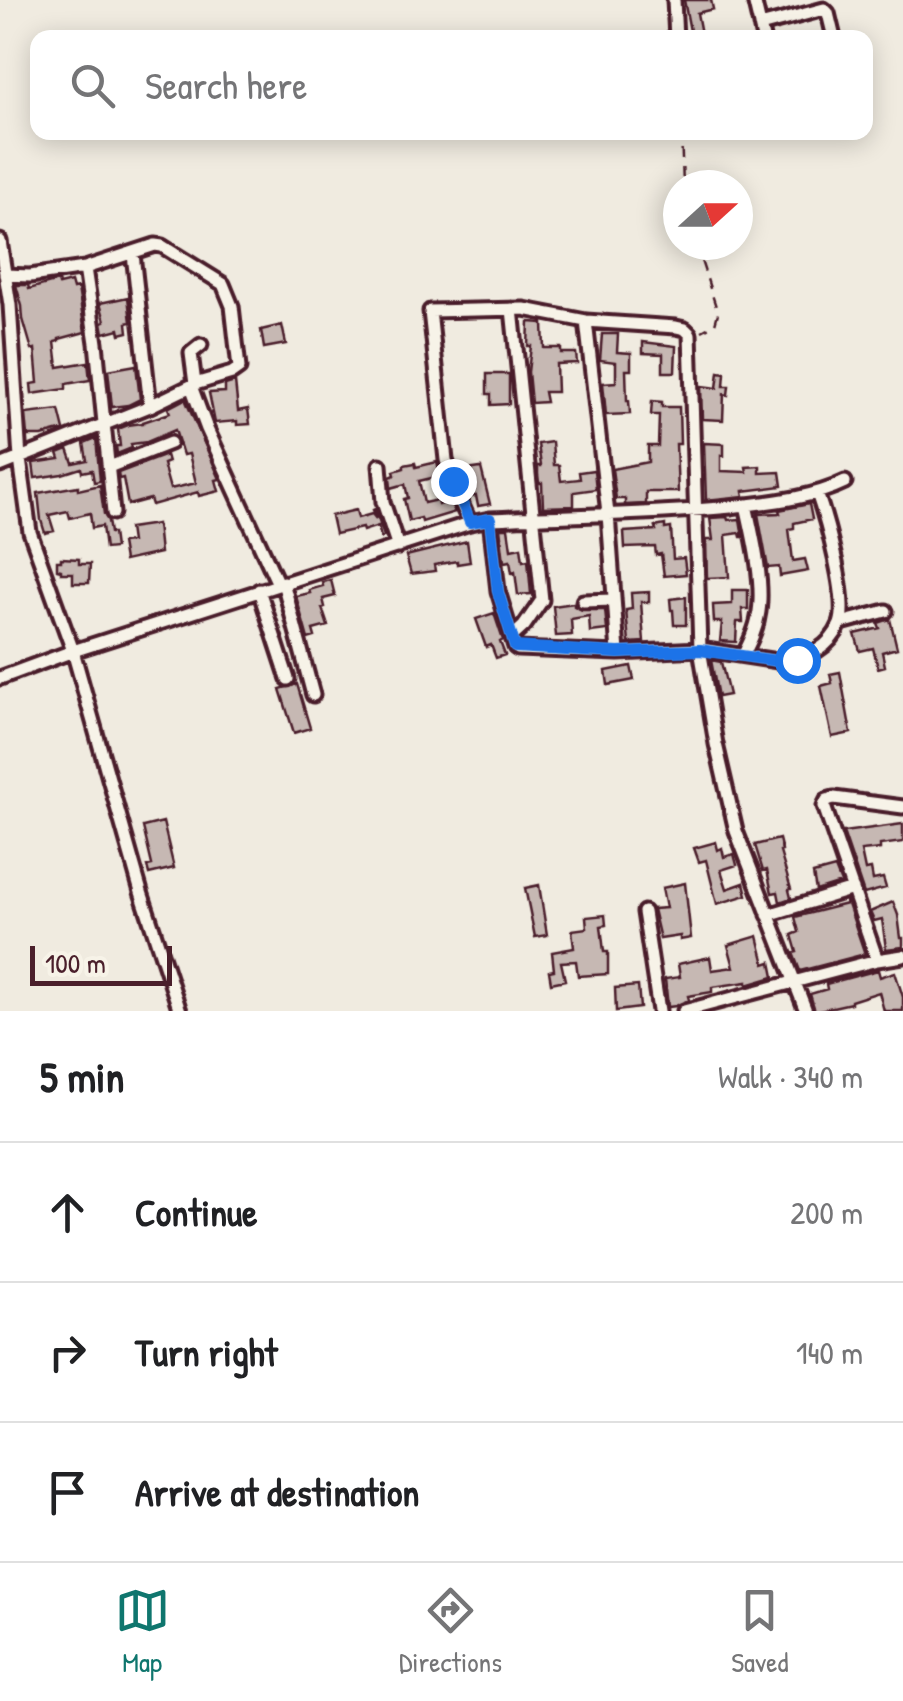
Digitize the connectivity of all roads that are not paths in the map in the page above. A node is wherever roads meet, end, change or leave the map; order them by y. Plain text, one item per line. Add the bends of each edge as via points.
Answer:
1 (674, 0) edge
2 (754, 0) edge
3 (676, 30) edge
4 (761, 30) edge
5 (766, 30) edge
6 (832, 30) edge
7 (0, 241) edge
8 (132, 254) junction
9 (85, 268) junction
10 (6, 275) junction
11 (5, 306) edge
12 (512, 309) junction
13 (586, 321) junction
14 (201, 345) dead end
15 (193, 385) junction
16 (150, 406) junction
17 (104, 424) junction
18 (170, 443) dead end
19 (20, 458) junction
20 (380, 465) dead end
21 (0, 466) edge
22 (108, 466) junction
23 (845, 482) dead end
24 (817, 494) junction
25 (746, 505) junction
26 (694, 510) junction
27 (114, 514) dead end
28 (608, 514) junction
29 (532, 517) junction
30 (490, 519) junction
31 (470, 522) junction
32 (398, 547) junction
33 (280, 583) junction
34 (259, 590) junction
35 (614, 600) junction
36 (583, 601) dead end
37 (886, 611) dead end
38 (841, 622) junction
39 (512, 637) junction
40 (700, 650) junction
41 (73, 651) junction
42 (618, 653) junction
43 (744, 654) junction
44 (0, 678) edge
45 (288, 679) dead end
46 (313, 695) dead end
47 (903, 806) edge
48 (853, 889) junction
49 (644, 912) dead end
50 (768, 915) junction
51 (902, 958) edge
52 (878, 960) junction
53 (794, 981) junction
54 (180, 1011) edge
55 (660, 1011) edge
56 (684, 1011) edge
57 (806, 1011) edge

1 - 3 street
2 - 4 street
5 - 6 street via 824,9
7 - 10 street
8 - 9 street
8 - 15 street via 162,246 225,287 240,366
8 - 16 street
9 - 10 street
9 - 17 street
10 - 11 street
11 - 19 street
12 - 13 street
12 - 29 street
12 - 31 street via 429,314 446,460
13 - 26 street via 676,327 690,334
13 - 28 street
14 - 15 street via 190,355
15 - 16 street
15 - 33 street
16 - 17 street
17 - 19 street
17 - 22 street
18 - 22 street
19 - 21 street
19 - 41 street via 30,532
20 - 32 street via 383,502
22 - 27 street
23 - 24 street
24 - 25 street
24 - 38 street
25 - 26 street
25 - 43 street via 760,599
26 - 28 street
26 - 40 street
28 - 29 street
28 - 35 street
29 - 30 street
29 - 39 street via 542,600
30 - 31 street
30 - 39 street via 498,592
31 - 32 street
32 - 33 street
33 - 34 street
33 - 46 street
34 - 41 street
34 - 45 street
35 - 36 street
35 - 42 street
37 - 38 street
38 - 43 street via 822,648 797,660
39 - 42 street via 518,648
40 - 42 street
40 - 43 street
40 - 50 street via 736,831
41 - 44 street
41 - 54 street
47 - 48 street via 834,798 824,806
48 - 50 street
48 - 52 street
49 - 55 street
50 - 53 street
51 - 52 street
52 - 53 street
53 - 56 street
53 - 57 street

